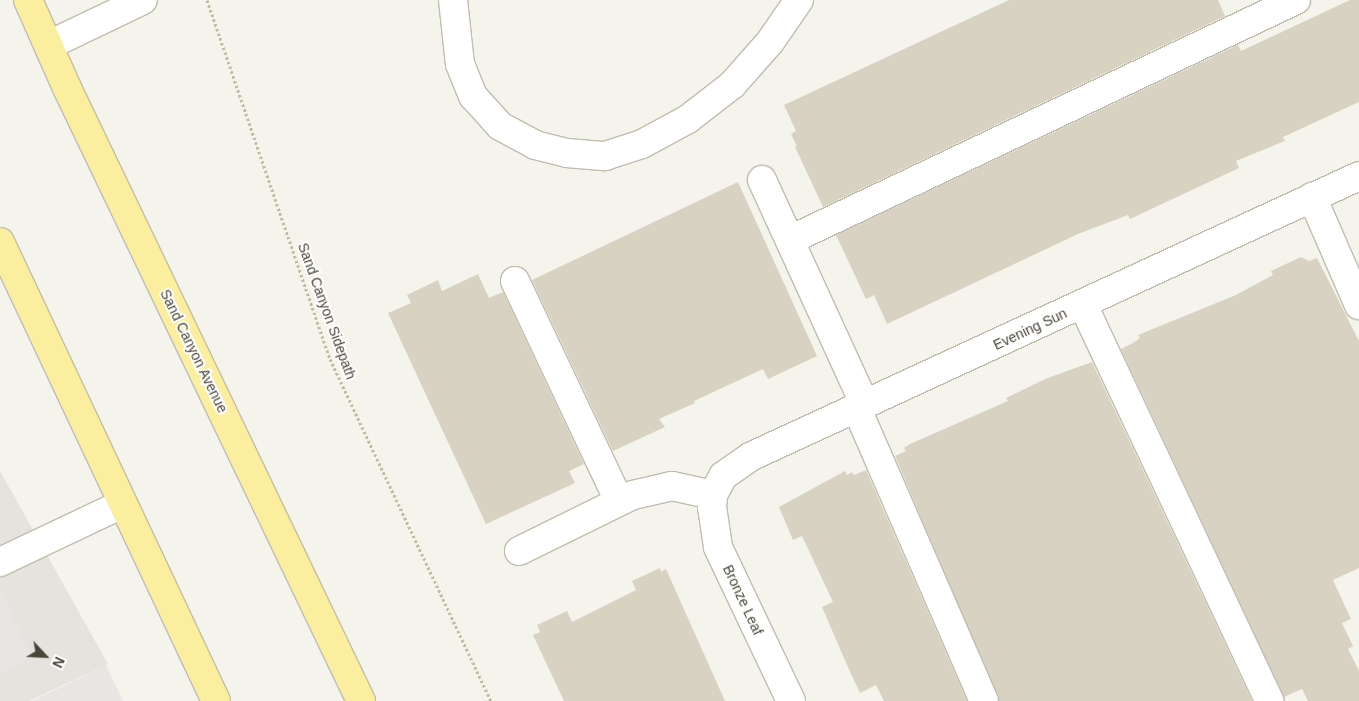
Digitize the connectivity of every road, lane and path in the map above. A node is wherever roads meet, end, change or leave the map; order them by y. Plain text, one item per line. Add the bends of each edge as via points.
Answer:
1 (28, 0) edge
2 (143, 0) edge
3 (207, 0) edge
4 (453, 0) edge
5 (799, 0) edge
6 (1296, 0) edge
7 (49, 45) junction
8 (1359, 176) edge
9 (762, 180) dead end
10 (1312, 198) junction
11 (790, 240) junction
12 (0, 242) edge
13 (515, 281) dead end
14 (1083, 305) junction
15 (1359, 305) edge
16 (861, 407) junction
17 (713, 495) junction
18 (619, 501) junction
19 (122, 504) junction
20 (519, 551) dead end
21 (0, 562) edge
22 (216, 701) edge
23 (361, 701) edge
24 (491, 701) edge
25 (791, 701) edge
26 (984, 701) edge
27 (1269, 701) edge

1 - 7 main road, Sand Canyon Avenue
2 - 7 street
3 - 24 path, Sand Canyon Sidepath via 330,359
4 - 5 street via 460,64 473,96 500,126 535,145 567,153 604,156 658,136 732,85 770,42
6 - 11 street
7 - 23 main road, Sand Canyon Avenue
8 - 10 street, Evening Sun
9 - 11 street
10 - 14 street, Evening Sun
10 - 15 street
11 - 16 street
12 - 19 main road
13 - 18 street
14 - 16 street, Evening Sun
14 - 27 street
16 - 17 street, Evening Sun via 741,462 723,476
16 - 26 street
17 - 18 street via 672,486
17 - 25 street, Bronze Leaf via 712,519 718,547
18 - 20 street
19 - 21 street
19 - 22 main road

